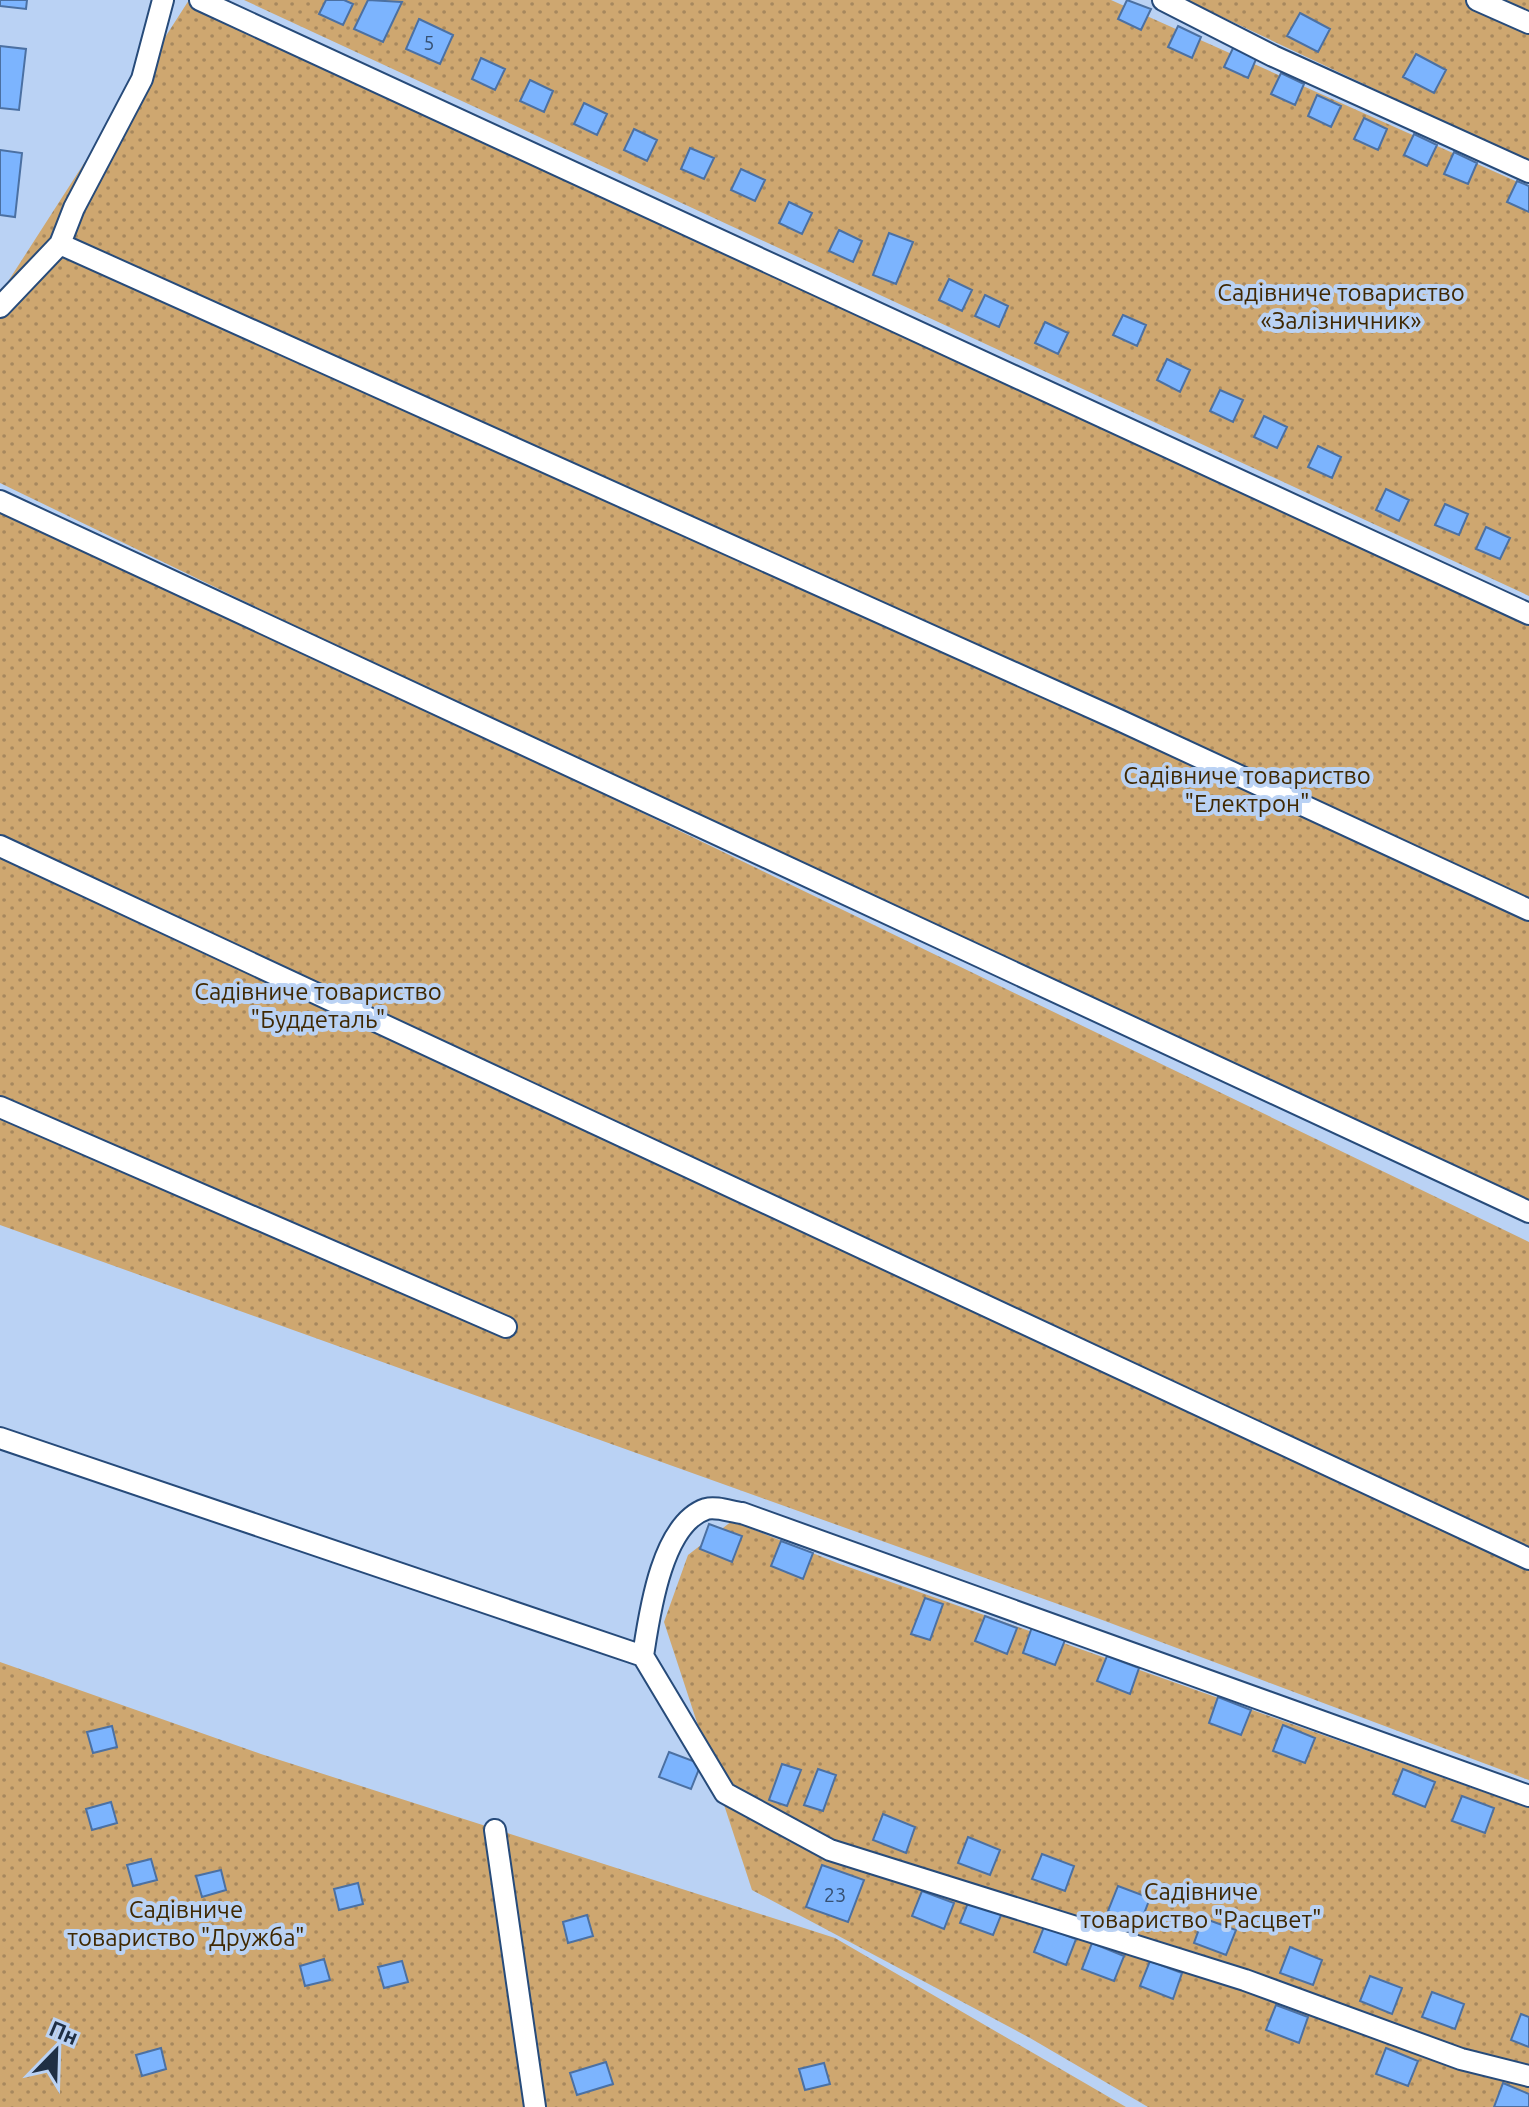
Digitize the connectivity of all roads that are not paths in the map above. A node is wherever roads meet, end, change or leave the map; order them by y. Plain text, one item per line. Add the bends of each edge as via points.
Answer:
1 (163, 0) edge
2 (200, 0) edge
3 (1163, 0) edge
4 (1477, 0) edge
5 (1529, 23) edge
6 (1529, 172) edge
7 (60, 244) junction
8 (0, 307) edge
9 (0, 501) edge
10 (1529, 614) edge
11 (0, 846) edge
12 (1529, 910) edge
13 (0, 1107) edge
14 (1529, 1212) edge
15 (506, 1327) dead end
16 (0, 1438) edge
17 (1529, 1559) edge
18 (643, 1656) junction
19 (1529, 1796) edge
20 (495, 1830) dead end
21 (1529, 2076) edge
22 (535, 2107) edge

1 - 7 lane via 142,79
2 - 10 lane
3 - 6 lane
4 - 5 lane
7 - 8 lane
7 - 12 lane
9 - 14 lane
11 - 17 lane
13 - 15 lane
16 - 18 lane
18 - 19 lane via 655,1579 688,1519 708,1508 742,1513
18 - 21 lane via 725,1793 830,1850 1245,1980 1461,2059
20 - 22 lane

